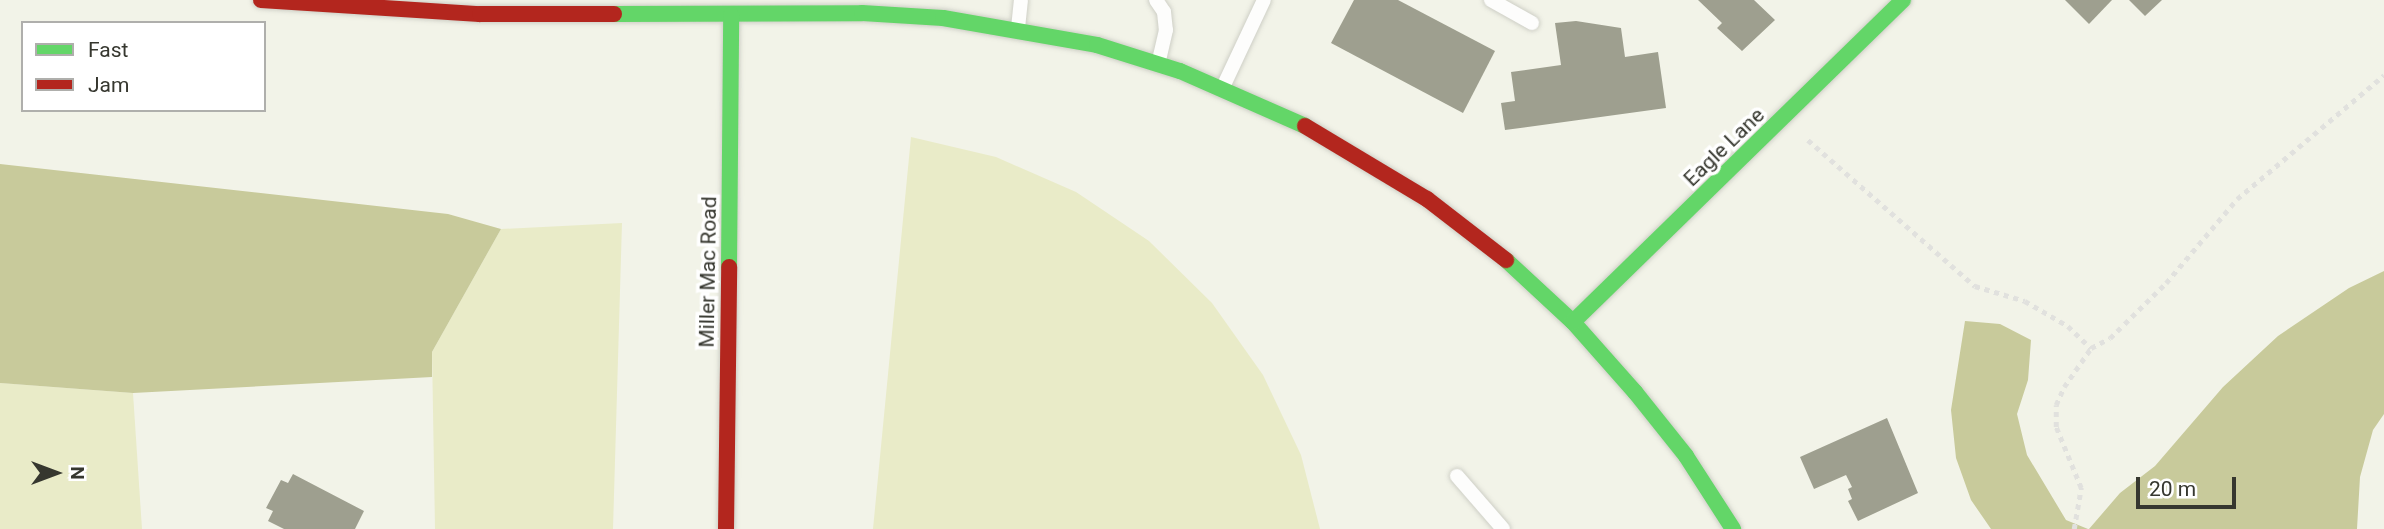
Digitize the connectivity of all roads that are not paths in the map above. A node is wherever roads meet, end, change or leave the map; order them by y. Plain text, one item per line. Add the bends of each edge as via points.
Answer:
1 (261, 0) edge
2 (1021, 0) edge
3 (1156, 0) edge
4 (1264, 0) edge
5 (1491, 0) edge
6 (1903, 0) edge
7 (847, 7) edge
8 (731, 15) junction
9 (1532, 23) dead end
10 (1018, 28) junction
11 (1158, 64) junction
12 (1223, 88) junction
13 (1573, 322) junction
14 (1457, 476) dead end
15 (726, 529) edge
16 (1503, 529) edge
17 (1733, 529) edge

1 - 8 street via 480,14
2 - 10 lane
3 - 11 lane via 1164,12 1166,30
4 - 12 lane
5 - 9 lane
6 - 13 street, Eagle Lane
7 - 8 street
7 - 10 street
8 - 15 street, Miller Mac Road
10 - 11 street
11 - 12 street
12 - 13 street via 1338,143 1427,199 1500,255
13 - 17 street via 1686,456
14 - 16 lane

